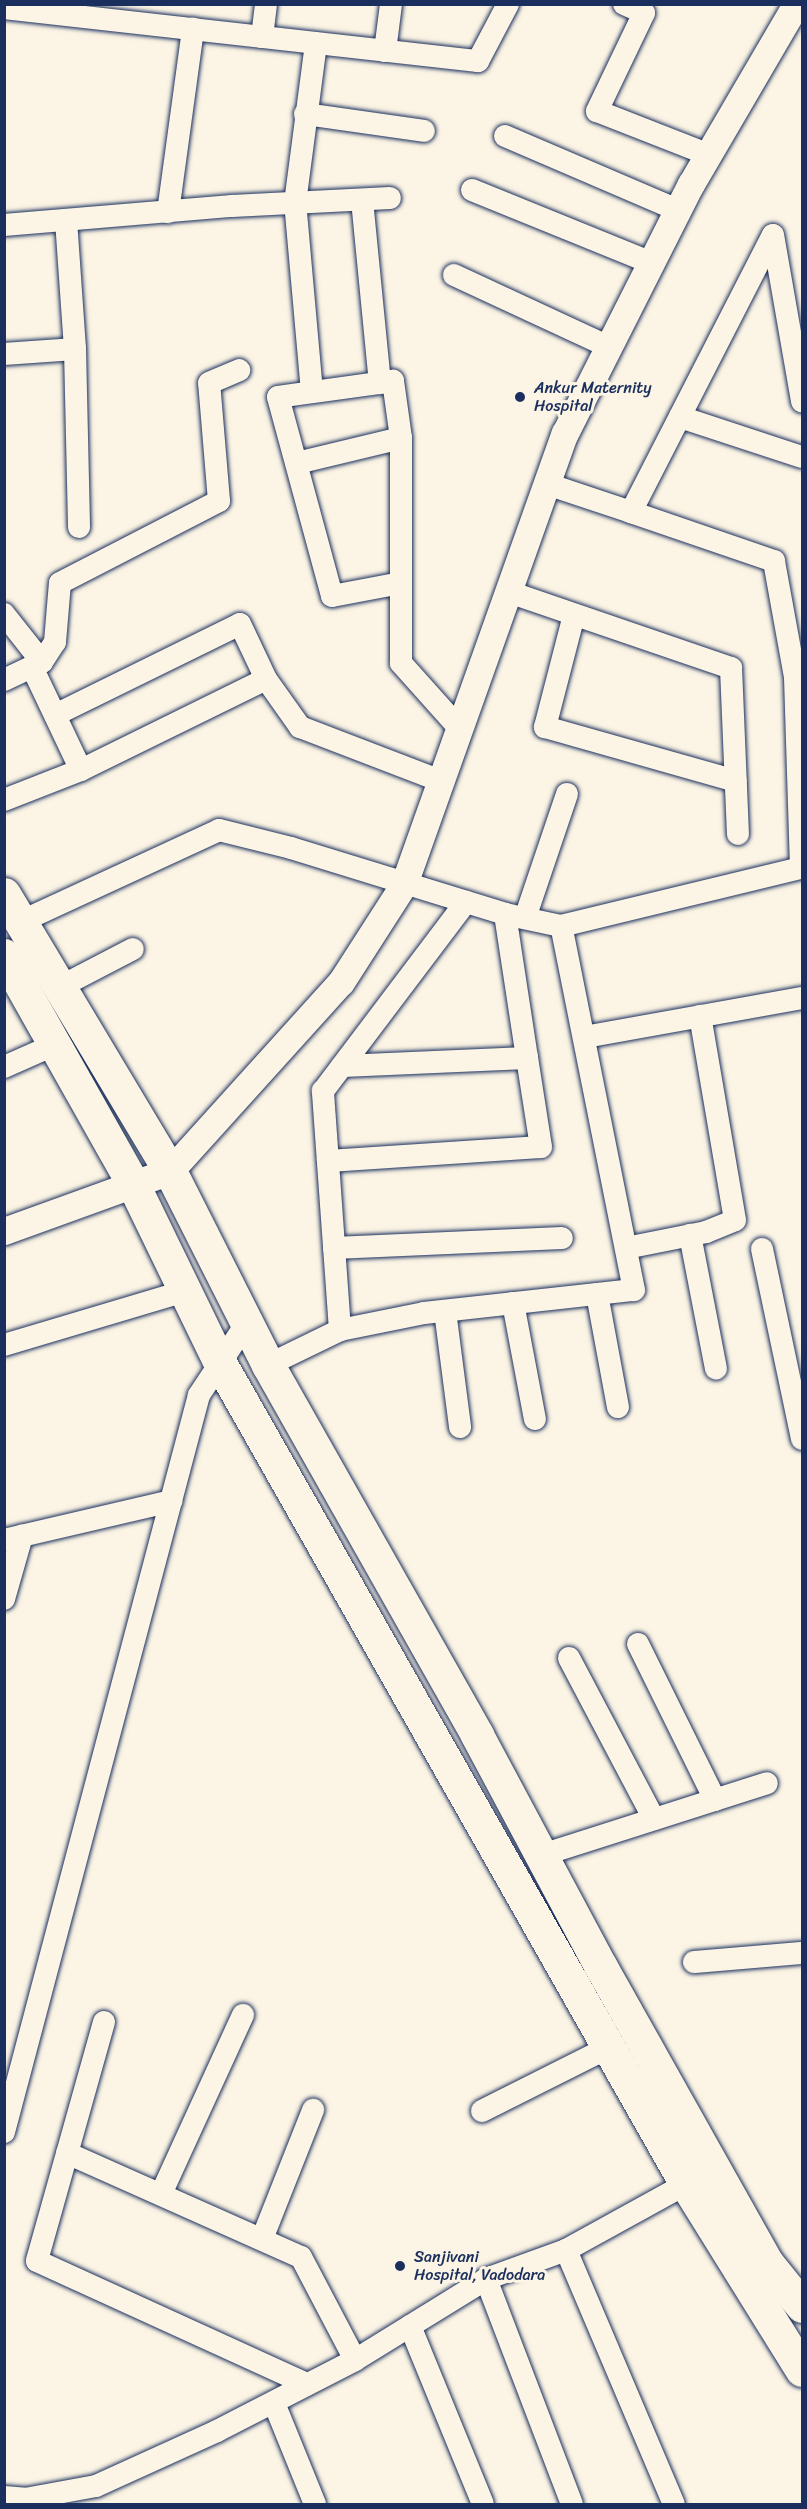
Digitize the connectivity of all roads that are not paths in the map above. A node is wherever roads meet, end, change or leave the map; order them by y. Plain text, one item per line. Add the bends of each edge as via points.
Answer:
1 (266, 4) edge
2 (391, 4) edge
3 (508, 4) edge
4 (624, 4) edge
5 (796, 4) edge
6 (16, 8) edge
7 (145, 14) edge
8 (194, 29) junction
9 (262, 37) junction
10 (316, 43) junction
11 (385, 51) junction
12 (305, 114) junction
13 (424, 131) dead end
14 (505, 136) dead end
15 (709, 155) junction
16 (472, 190) dead end
17 (390, 198) dead end
18 (362, 200) junction
19 (294, 203) junction
20 (678, 210) junction
21 (168, 212) junction
22 (66, 220) junction
23 (4, 225) edge
24 (652, 263) junction
25 (454, 275) dead end
26 (609, 347) junction
27 (75, 349) junction
28 (4, 354) edge
29 (239, 370) dead end
30 (380, 383) junction
31 (312, 393) junction
32 (802, 402) edge
33 (680, 417) junction
34 (401, 438) junction
35 (802, 457) edge
36 (297, 463) junction
37 (547, 484) junction
38 (631, 512) junction
39 (79, 527) dead end
40 (401, 583) junction
41 (509, 592) junction
42 (4, 614) edge
43 (574, 615) junction
44 (37, 665) junction
45 (4, 680) edge
46 (266, 680) junction
47 (55, 715) junction
48 (460, 729) junction
49 (81, 770) junction
50 (736, 781) junction
51 (441, 782) junction
52 (567, 794) dead end
53 (4, 800) edge
54 (738, 834) dead end
55 (404, 884) junction
56 (466, 902) junction
57 (12, 908) edge
58 (515, 916) junction
59 (561, 926) junction
60 (134, 949) dead end
61 (4, 955) edge
62 (60, 987) junction
63 (802, 998) edge
64 (700, 1016) junction
65 (585, 1037) junction
66 (56, 1044) junction
67 (527, 1058) junction
68 (342, 1066) junction
69 (4, 1067) edge
70 (328, 1161) junction
71 (170, 1171) junction
72 (133, 1184) junction
73 (4, 1232) edge
74 (690, 1235) junction
75 (562, 1238) dead end
76 (334, 1248) junction
77 (626, 1248) junction
78 (762, 1249) dead end
79 (185, 1291) junction
80 (597, 1294) junction
81 (513, 1303) junction
82 (445, 1311) junction
83 (246, 1323) junction
84 (340, 1330) junction
85 (4, 1346) edge
86 (220, 1363) junction
87 (268, 1365) junction
88 (716, 1369) dead end
89 (618, 1407) dead end
90 (535, 1419) dead end
91 (460, 1427) dead end
92 (802, 1439) edge
93 (172, 1501) junction
94 (13, 1538) edge
95 (4, 1599) edge
96 (638, 1644) dead end
97 (569, 1658) dead end
98 (767, 1784) dead end
99 (715, 1800) junction
100 (654, 1819) junction
101 (542, 1856) junction
102 (802, 1953) edge
103 (694, 1962) dead end
104 (243, 2015) dead end
105 (104, 2022) dead end
106 (611, 2046) junction
107 (313, 2110) dead end
108 (482, 2111) dead end
109 (4, 2132) edge
110 (67, 2152) junction
111 (687, 2184) junction
112 (161, 2194) junction
113 (262, 2239) junction
114 (566, 2250) junction
115 (486, 2279) junction
116 (802, 2306) edge
117 (410, 2326) junction
118 (355, 2360) junction
119 (802, 2370) edge
120 (308, 2384) junction
121 (274, 2403) junction
122 (4, 2497) edge
123 (43, 2500) edge
124 (315, 2505) edge
125 (483, 2505) edge
126 (572, 2505) edge
127 (674, 2505) edge

1 - 9 street
2 - 11 street
3 - 11 street via 478,61
4 - 15 street via 644,13 597,111
5 - 15 street
6 - 7 street
7 - 8 street
8 - 9 street
8 - 21 street
9 - 10 street
10 - 11 street
10 - 12 street
12 - 13 street
12 - 19 street
14 - 20 street
15 - 20 street
16 - 24 street
17 - 18 street
18 - 19 street
18 - 30 street
19 - 21 street
19 - 31 street
20 - 24 street
21 - 22 street
22 - 23 street
22 - 27 street
24 - 26 street
25 - 26 street
26 - 37 street via 565,433
27 - 28 street
27 - 39 street
29 - 44 street via 209,383 219,501 60,583 55,642
30 - 31 street
30 - 34 street via 393,381
31 - 36 street via 278,397
32 - 33 street via 773,235
33 - 35 street
33 - 38 street
34 - 36 street
34 - 40 street
36 - 40 street via 332,596
37 - 38 street
37 - 41 street
38 - 59 street via 774,561 795,677 801,868
40 - 48 street via 401,663
41 - 43 street
41 - 48 street
42 - 44 street
43 - 50 street via 731,668
43 - 50 street via 544,727
44 - 45 street
44 - 47 street
46 - 47 street via 240,624
46 - 49 street
46 - 51 street via 300,727
47 - 49 street
48 - 51 street
49 - 53 street
50 - 54 street
51 - 55 street
52 - 58 street
55 - 56 street
55 - 57 street via 219,830
55 - 71 street via 341,982
56 - 58 street
56 - 68 street
57 - 62 highway
58 - 59 street
58 - 67 street
59 - 65 street
60 - 62 street
61 - 66 highway
62 - 71 highway
63 - 64 street
64 - 65 street
64 - 74 street via 735,1220
65 - 77 street
66 - 69 street
66 - 72 highway
67 - 68 street
67 - 70 street via 541,1147
68 - 70 street via 323,1091
70 - 76 street
71 - 72 street
71 - 83 highway
72 - 73 street
72 - 79 highway
74 - 77 street
74 - 88 street
75 - 76 street
76 - 84 street
77 - 80 street via 634,1290
78 - 92 street
79 - 85 street
79 - 86 highway
80 - 81 street
80 - 89 street
81 - 82 street
81 - 90 street
82 - 84 street
82 - 91 street
83 - 86 street
83 - 87 highway
84 - 87 street
86 - 93 street via 199,1395
86 - 106 highway
87 - 101 highway
93 - 94 street
93 - 109 street
94 - 95 street
96 - 99 street
97 - 100 street
98 - 99 street
99 - 100 street
100 - 101 street
101 - 116 highway via 768,2264
102 - 103 street
104 - 112 street
105 - 110 street
106 - 108 street
106 - 111 highway
107 - 113 street
110 - 112 street
110 - 120 street via 37,2260
111 - 114 street
111 - 119 highway
112 - 113 street
113 - 118 street via 301,2257
114 - 115 street
114 - 127 street
115 - 117 street
115 - 126 street
117 - 118 street
117 - 125 street
118 - 120 street
120 - 121 street
121 - 123 street via 96,2486
121 - 124 street
122 - 123 street

